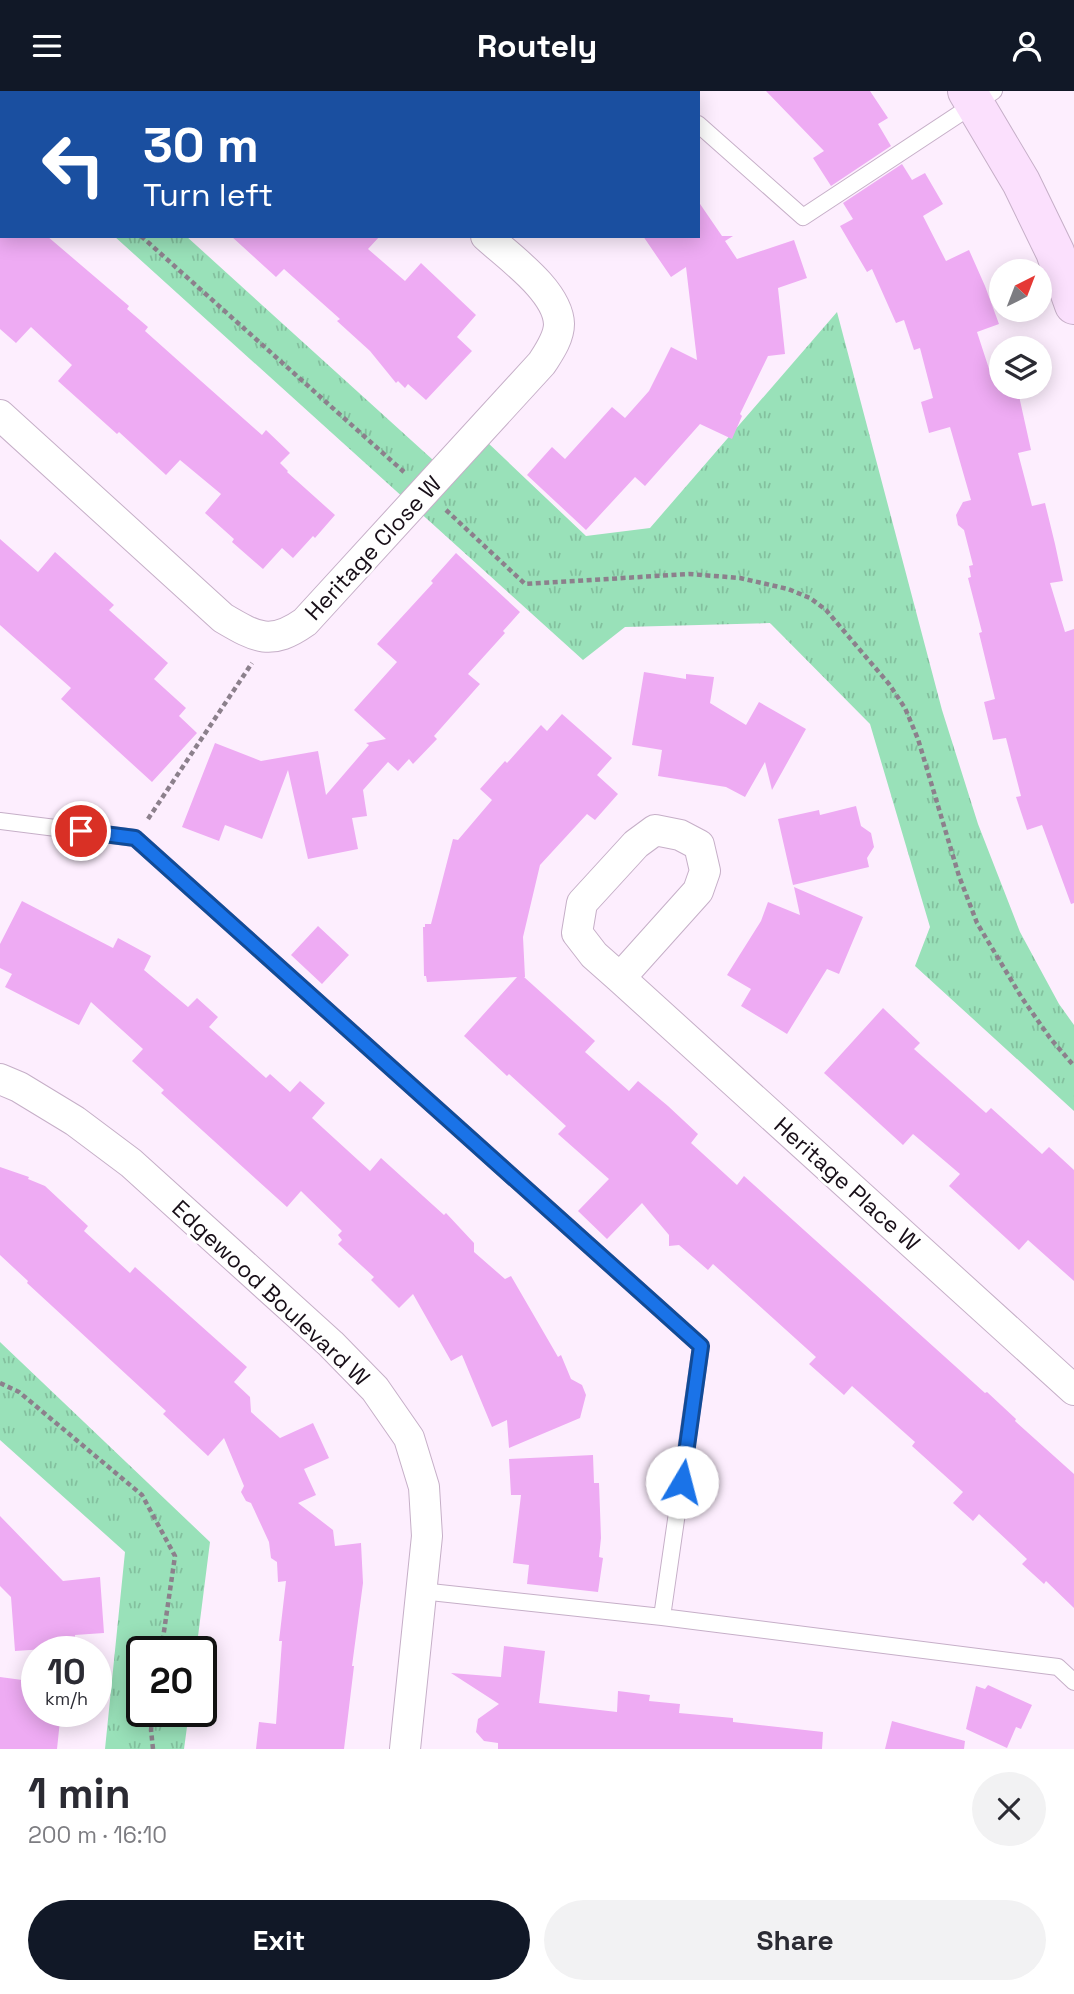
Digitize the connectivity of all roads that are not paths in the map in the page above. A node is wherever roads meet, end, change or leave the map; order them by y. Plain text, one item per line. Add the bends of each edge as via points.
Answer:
1 (979, 95) edge
2 (700, 126) edge
3 (488, 238) edge
4 (1074, 305) edge
5 (0, 415) edge
6 (0, 821) edge
7 (620, 978) junction
8 (0, 1079) edge
9 (1074, 1390) edge
10 (421, 1591) junction
11 (662, 1617) junction
12 (1074, 1682) edge
13 (405, 1749) edge

1 - 2 lane via 803,217
1 - 4 street via 1055,252
3 - 5 street, Heritage Close W via 547,294 559,325 553,345 542,363 305,622 289,634 268,639 223,618
6 - 11 lane via 135,838 701,1346
7 - 7 street, Heritage Place W via 577,933 582,903 636,843 655,830 680,835 699,845 705,871 698,891
7 - 9 street, Heritage Place W
8 - 10 street, Edgewood Boulevard W via 75,1121 131,1163 375,1389 409,1439 424,1487 427,1536
10 - 11 lane
10 - 13 street, Edgewood Boulevard W
11 - 12 lane via 1058,1667

